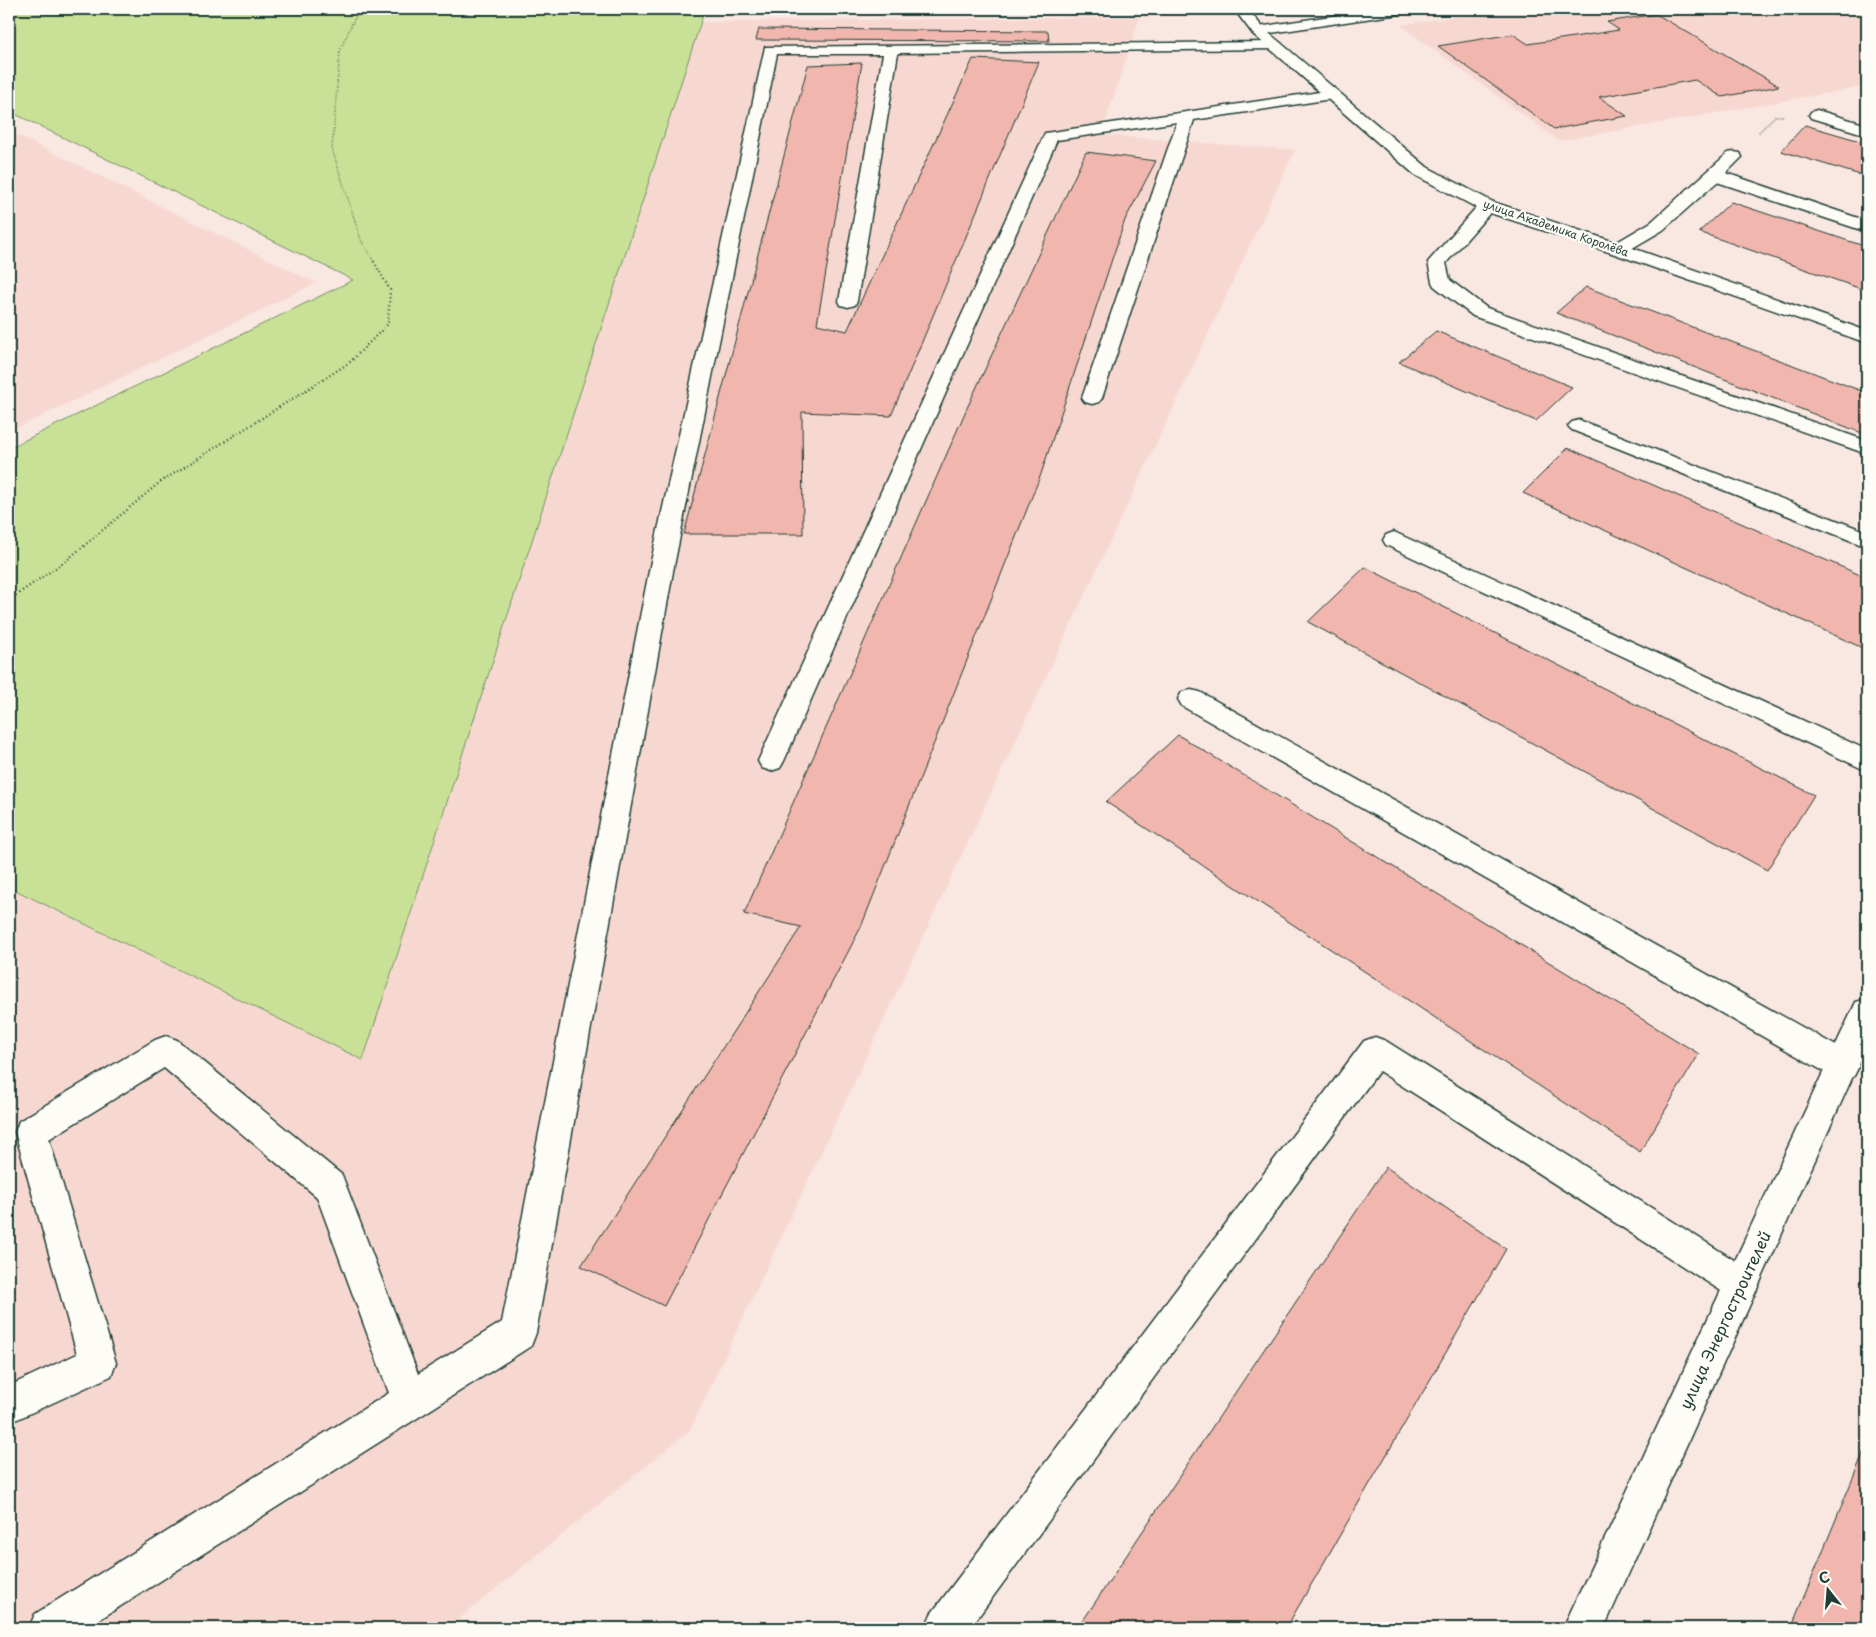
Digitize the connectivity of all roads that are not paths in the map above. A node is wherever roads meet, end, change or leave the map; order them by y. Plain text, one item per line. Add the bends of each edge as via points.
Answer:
1 (1241, 9) edge
2 (1406, 9) edge
3 (1267, 38) junction
4 (891, 49) junction
5 (1332, 95) junction
6 (1187, 116) junction
7 (1817, 116) dead end
8 (1867, 130) edge
9 (1734, 157) dead end
10 (1714, 176) junction
11 (1487, 206) junction
12 (1867, 227) edge
13 (1618, 249) junction
14 (848, 301) dead end
15 (1867, 337) edge
16 (1092, 398) dead end
17 (1579, 426) dead end
18 (1867, 448) edge
19 (1394, 540) dead end
20 (1867, 540) edge
21 (1191, 699) dead end
22 (1867, 760) edge
23 (771, 761) dead end
24 (1867, 1012) edge
25 (1843, 1066) junction
26 (1741, 1284) junction
27 (410, 1401) junction
28 (9, 1405) edge
29 (49, 1628) edge
30 (945, 1628) edge
31 (1583, 1628) edge

1 - 3 street, улица Академика Королёва
2 - 3 street
3 - 4 street
3 - 5 street, улица Академика Королёва
4 - 14 street
4 - 27 street via 770,50 662,566 518,1333
5 - 6 street
5 - 11 street, улица Академика Королёва via 1421,171
6 - 16 street
6 - 23 street via 1051,136
7 - 8 street
9 - 10 street
10 - 12 street
10 - 13 street via 1657,226
11 - 13 street, улица Академика Королёва
11 - 18 street via 1437,262 1440,282 1480,312
13 - 15 street, улица Академика Королёва
17 - 20 street
19 - 22 street
21 - 25 street
24 - 25 street, улица Энергостроителей
25 - 26 street, улица Энергостроителей
26 - 30 street via 1375,1051
26 - 31 street, улица Энергостроителей
27 - 28 street via 330,1186 166,1050 31,1132 98,1363
27 - 29 street

